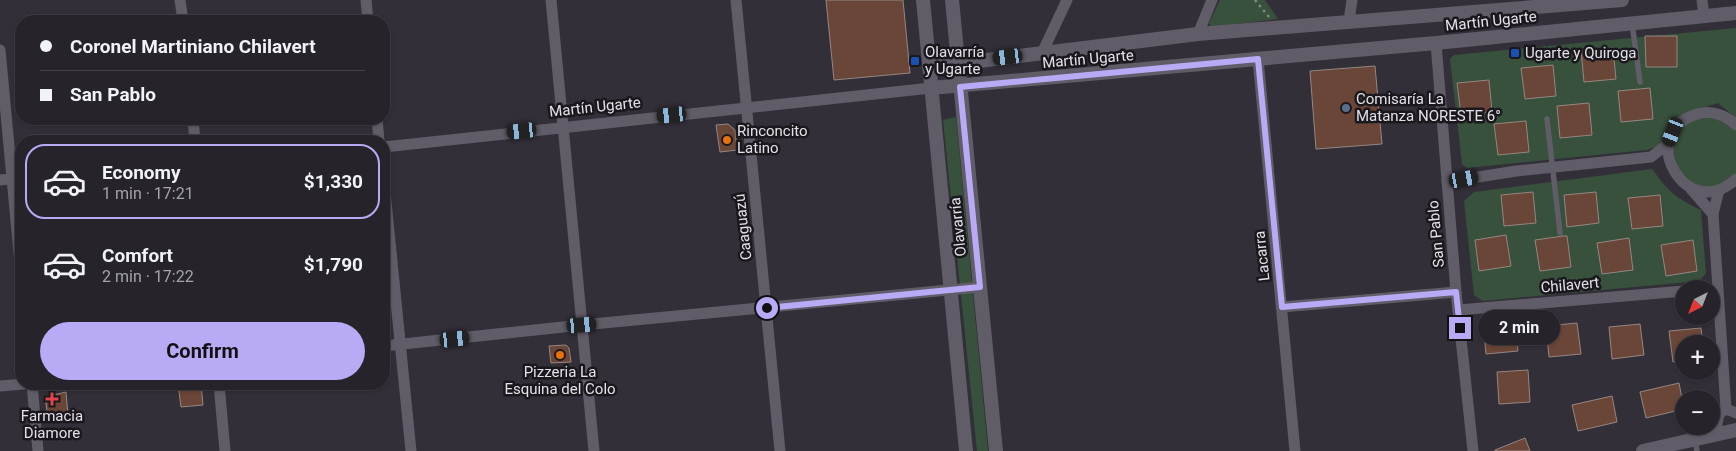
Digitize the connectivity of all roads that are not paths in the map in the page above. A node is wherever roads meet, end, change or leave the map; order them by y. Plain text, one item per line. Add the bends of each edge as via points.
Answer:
1 (180, 0) edge
2 (366, 0) edge
3 (550, 0) edge
4 (736, 0) edge
5 (924, 0) edge
6 (952, 0) edge
7 (1067, 0) edge
8 (1212, 0) edge
9 (1352, 0) edge
10 (1622, 0) edge
11 (1702, 0) edge
12 (1505, 5) edge
13 (1736, 13) edge
14 (182, 15) edge
15 (367, 15) edge
16 (1704, 16) junction
17 (1349, 21) junction
18 (1632, 23) junction
19 (1198, 34) junction
20 (1436, 44) junction
21 (0, 50) edge
22 (1042, 53) junction
23 (1258, 59) junction
24 (958, 63) junction
25 (929, 67) junction
26 (1640, 82) dead end
27 (960, 87) junction
28 (931, 88) junction
29 (747, 108) junction
30 (1547, 119) dead end
31 (1736, 125) edge
32 (561, 126) junction
33 (1669, 143) junction
34 (390, 146) edge
35 (1651, 157) junction
36 (15, 163) edge
37 (1553, 168) junction
38 (1673, 171) junction
39 (15, 178) edge
40 (1736, 179) edge
41 (0, 180) edge
42 (1447, 182) junction
43 (1690, 187) junction
44 (1719, 190) junction
45 (1713, 214) junction
46 (1560, 233) dead end
47 (390, 240) edge
48 (1714, 280) edge
49 (980, 287) junction
50 (951, 290) junction
51 (1456, 292) junction
52 (1675, 292) edge
53 (1282, 307) junction
54 (767, 308) junction
55 (1458, 310) junction
56 (582, 325) junction
57 (1719, 325) edge
58 (401, 345) junction
59 (390, 346) edge
60 (15, 385) edge
61 (0, 386) edge
62 (33, 390) edge
63 (220, 390) edge
64 (1731, 411) edge
65 (1736, 430) edge
66 (1720, 433) edge
67 (1712, 435) edge
68 (1696, 445) edge
69 (38, 451) edge
70 (225, 451) edge
71 (411, 451) edge
72 (594, 451) edge
73 (780, 451) edge
74 (966, 451) edge
75 (996, 451) edge
76 (1295, 451) edge
77 (1473, 451) edge
78 (1643, 451) edge

1 - 14 street
2 - 15 street
3 - 32 street
4 - 29 street, Caaguazú
5 - 25 street, Olavarría
6 - 24 street, Olavarría
7 - 22 street
8 - 19 street
9 - 17 street
10 - 12 street, Martín Ugarte
11 - 16 street
12 - 17 street, Martín Ugarte
13 - 16 street, Martín Ugarte
16 - 18 street, Martín Ugarte
17 - 19 street, Martín Ugarte
18 - 20 street, Martín Ugarte
18 - 26 lane
19 - 22 street, Martín Ugarte
20 - 23 street, Martín Ugarte
20 - 42 street, San Pablo
21 - 36 street
22 - 24 street, Martín Ugarte
23 - 27 street, Martín Ugarte
23 - 53 street, Lacarra
24 - 25 street, Martín Ugarte
24 - 27 street, Olavarría
25 - 28 street, Olavarría
27 - 28 street, Martín Ugarte
27 - 49 street, Olavarría
28 - 29 street, Martín Ugarte
28 - 50 street, Olavarría
29 - 32 street, Martín Ugarte
29 - 54 street, Caaguazú
30 - 37 lane
31 - 33 street via 1725,116 1702,113 1690,116 1673,132
32 - 34 street, Martín Ugarte
32 - 56 street
33 - 35 street
33 - 38 street via 1668,157
35 - 37 street
35 - 38 street
37 - 42 street
37 - 46 lane
38 - 43 street
39 - 41 street
40 - 44 street
42 - 51 street, San Pablo
43 - 44 street via 1704,191
43 - 45 street
44 - 45 street
45 - 48 street
47 - 58 street
49 - 50 street
49 - 75 street, Olavarría
50 - 54 street
50 - 74 street, Olavarría
51 - 53 street
51 - 55 street, San Pablo
52 - 55 street, Chilavert
53 - 76 street, Lacarra
54 - 56 street
54 - 73 street, Caaguazú
55 - 77 street, San Pablo
56 - 58 street
56 - 72 street
57 - 64 street
58 - 59 street
58 - 71 street
60 - 61 street
62 - 69 street
63 - 70 street
65 - 66 street
67 - 68 street
68 - 78 street

